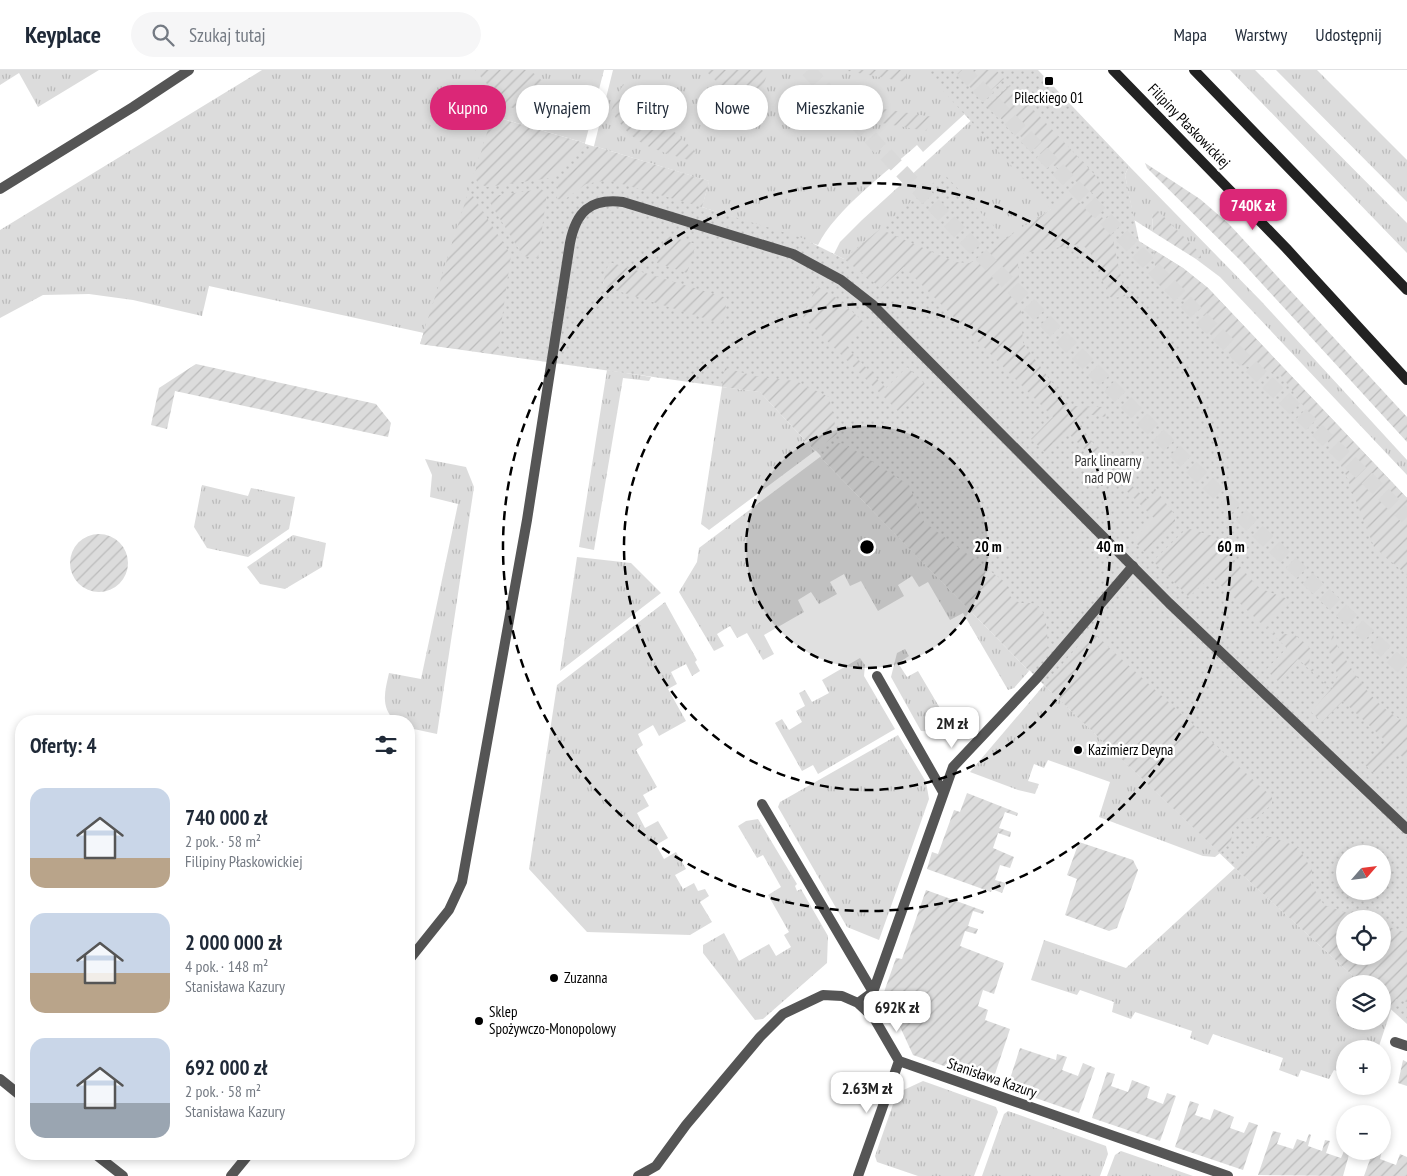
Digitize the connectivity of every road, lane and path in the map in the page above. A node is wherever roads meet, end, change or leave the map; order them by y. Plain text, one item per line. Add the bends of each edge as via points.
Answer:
1 (189, 70) edge
2 (1113, 70) edge
3 (1194, 70) edge
4 (0, 188) edge
5 (1407, 290) edge
6 (1407, 380) edge
7 (1133, 566) junction
8 (877, 676) dead end
9 (943, 792) junction
10 (762, 804) dead end
11 (1407, 829) edge
12 (415, 952) edge
13 (873, 992) junction
14 (858, 1002) junction
15 (1395, 1042) dead end
16 (1407, 1046) edge
17 (899, 1061) junction
18 (0, 1079) edge
19 (15, 1091) edge
20 (103, 1160) edge
21 (244, 1160) edge
22 (123, 1176) edge
23 (231, 1176) edge
24 (638, 1176) edge
25 (858, 1176) edge
26 (1228, 1176) edge

1 - 4 street
2 - 6 main road, Filipiny Płaskowickiej via 1286,248
3 - 5 main road
7 - 9 street via 1037,678 953,767
7 - 11 street
7 - 12 street via 874,306 841,280 793,254 623,202 590,206 575,224 570,244 527,520 462,882 449,910
8 - 9 street
9 - 13 street
10 - 13 street
13 - 14 street
14 - 17 street via 874,1018
14 - 24 street via 842,996 822,995 783,1014 692,1118 656,1166
15 - 16 street
17 - 25 street
17 - 26 street, Stanisława Kazury
18 - 19 street
20 - 22 street
21 - 23 street

